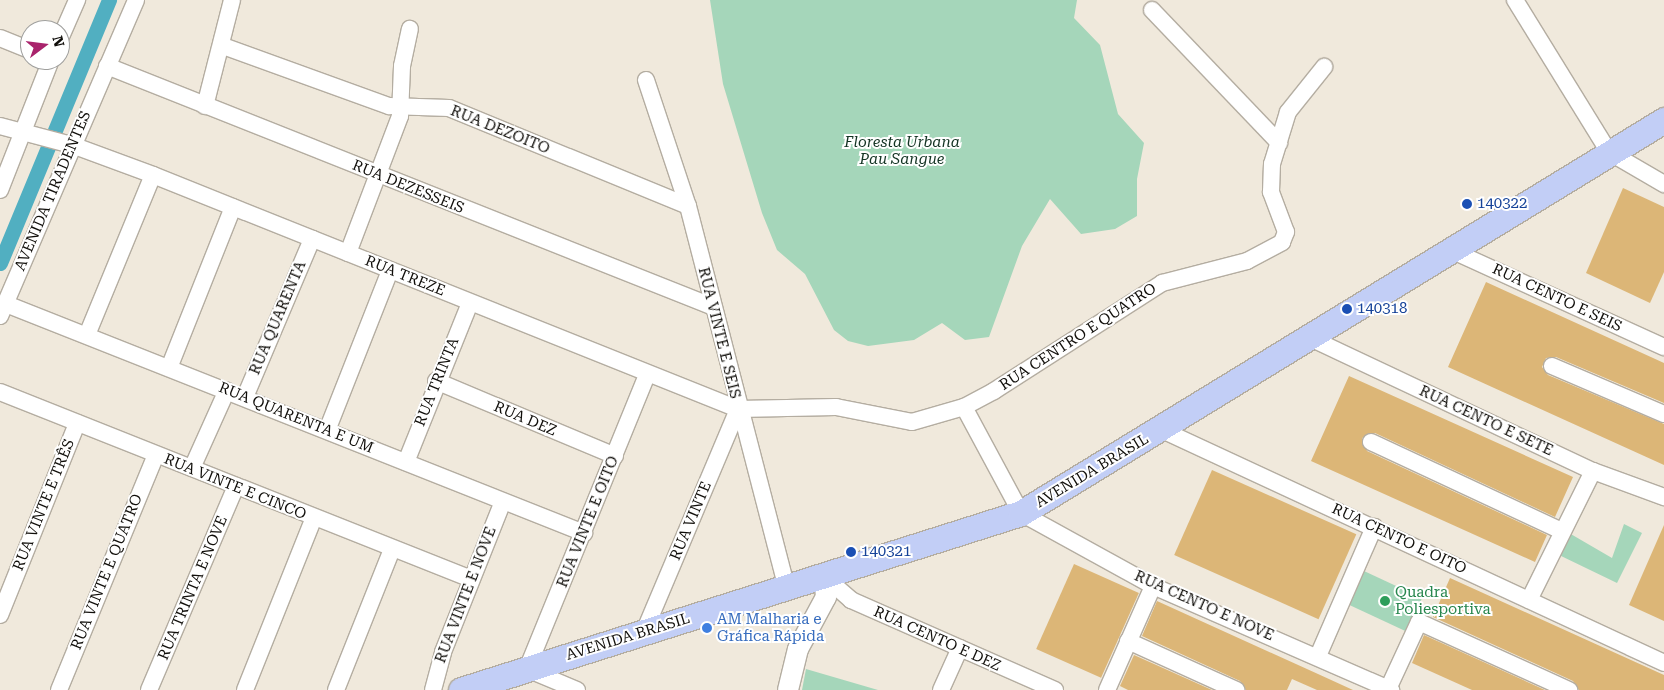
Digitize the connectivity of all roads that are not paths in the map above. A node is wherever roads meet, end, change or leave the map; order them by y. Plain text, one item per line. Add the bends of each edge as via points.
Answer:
1 (77, 0) edge
2 (136, 0) edge
3 (232, 0) edge
4 (1515, 0) edge
5 (1152, 10) dead end
6 (68, 20) edge
7 (410, 29) dead end
8 (0, 38) edge
9 (20, 46) edge
10 (223, 46) junction
11 (107, 66) junction
12 (1324, 67) dead end
13 (48, 70) edge
14 (646, 80) dead end
15 (205, 106) junction
16 (401, 107) junction
17 (1664, 120) edge
18 (0, 126) edge
19 (26, 134) junction
20 (1279, 143) junction
21 (67, 144) junction
22 (1609, 152) junction
23 (376, 174) junction
24 (153, 175) junction
25 (1664, 184) edge
26 (0, 190) edge
27 (688, 206) junction
28 (233, 207) junction
29 (312, 239) junction
30 (1451, 250) junction
31 (348, 253) junction
32 (390, 271) junction
33 (470, 303) junction
34 (711, 306) junction
35 (3, 310) edge
36 (87, 335) junction
37 (1310, 338) junction
38 (1664, 347) edge
39 (1552, 366) dead end
40 (169, 368) junction
41 (647, 375) junction
42 (436, 381) junction
43 (227, 390) junction
44 (0, 392) edge
45 (245, 396) junction
46 (964, 407) junction
47 (738, 409) junction
48 (1664, 414) edge
49 (77, 423) junction
50 (328, 428) junction
51 (1160, 429) junction
52 (1372, 442) dead end
53 (156, 454) junction
54 (615, 456) junction
55 (406, 462) junction
56 (192, 468) junction
57 (1593, 471) junction
58 (236, 486) junction
59 (1664, 497) edge
60 (503, 500) junction
61 (1021, 513) junction
62 (314, 520) junction
63 (1374, 527) junction
64 (1562, 531) junction
65 (584, 533) junction
66 (392, 549) junction
67 (827, 575) junction
68 (471, 579) junction
69 (1153, 586) junction
70 (787, 588) junction
71 (1528, 600) junction
72 (0, 615) edge
73 (644, 632) junction
74 (1128, 641) junction
75 (960, 648) junction
76 (1318, 656) junction
77 (1664, 663) edge
78 (527, 668) junction
79 (560, 686) edge
80 (1390, 689) edge
81 (59, 690) edge
82 (149, 690) edge
83 (244, 690) edge
84 (336, 690) edge
85 (433, 690) edge
86 (461, 690) edge
87 (577, 690) edge
88 (788, 690) edge
89 (941, 690) edge
90 (1055, 690) edge
91 (1107, 690) edge
92 (1236, 690) edge
93 (1569, 690) edge

1 - 6 street
2 - 11 street, AVENIDA TIRADENTES
3 - 10 street
4 - 22 street
5 - 20 street
7 - 16 street via 402,66
8 - 9 street
10 - 15 street
10 - 16 street, RUA DEZOITO
11 - 15 street, RUA DEZESSEIS
11 - 21 street, AVENIDA TIRADENTES
12 - 20 street, RUA CENTRO E QUATRO via 1296,98
13 - 19 street
14 - 27 street, RUA VINTE E SEIS
15 - 23 street, RUA DEZESSEIS
16 - 23 street
16 - 27 street, RUA DEZOITO via 449,108
17 - 22 main road, AVENIDA BRASIL
18 - 19 street, RUA TREZE
19 - 21 street, RUA TREZE
19 - 26 street
20 - 46 street, RUA CENTRO E QUATRO via 1269,177 1286,232 1277,247 1247,261 1145,291 1110,319
21 - 24 street, RUA TREZE
21 - 35 street, AVENIDA TIRADENTES
22 - 25 street
22 - 30 main road, AVENIDA BRASIL
23 - 31 street
23 - 34 street, RUA DEZESSEIS
24 - 28 street, RUA TREZE
24 - 36 street
27 - 34 street, RUA VINTE E SEIS
28 - 29 street, RUA TREZE
28 - 40 street
29 - 31 street, RUA TREZE
29 - 45 street, RUA QUARENTA
30 - 37 main road, AVENIDA BRASIL
30 - 38 street, RUA CENTO E SEIS
31 - 32 street, RUA TREZE
32 - 33 street, RUA TREZE
32 - 50 street
33 - 41 street, RUA TREZE
33 - 42 street, RUA TRINTA
34 - 47 street, RUA VINTE E SEIS
35 - 36 street, RUA QUARENTA E UM
36 - 40 street, RUA QUARENTA E UM
37 - 51 main road, AVENIDA BRASIL
37 - 57 street, RUA CENTO E SETE
39 - 48 street
40 - 43 street, RUA QUARENTA E UM
41 - 47 street, RUA TREZE
41 - 54 street, RUA VINTE E OITO
42 - 54 street, RUA DEZ
42 - 55 street, RUA TRINTA
43 - 45 street, RUA QUARENTA E UM
43 - 56 street
44 - 49 street, RUA VINTE E CINCO
45 - 50 street, RUA QUARENTA E UM
46 - 47 street, RUA CENTRO E QUATRO via 912,422 836,407
46 - 61 street
47 - 70 street, RUA VINTE E SEIS
47 - 73 street, RUA VINTE
49 - 53 street, RUA VINTE E CINCO
49 - 72 street, RUA VINTE E TRÊS
50 - 55 street, RUA QUARENTA E UM
51 - 61 main road, AVENIDA BRASIL
51 - 63 street, RUA CENTO E OITO
52 - 64 street
53 - 56 street, RUA VINTE E CINCO
53 - 81 street, RUA VINTE E QUATRO
54 - 65 street, RUA VINTE E OITO
55 - 60 street, RUA QUARENTA E UM
56 - 58 street, RUA VINTE E CINCO
57 - 59 street, RUA CENTO E SETE
57 - 64 street
58 - 62 street, RUA VINTE E CINCO
58 - 82 street, RUA TRINTA E NOVE
60 - 65 street, RUA QUARENTA E UM
60 - 68 street, RUA VINTE E NOVE
61 - 67 main road, AVENIDA BRASIL
61 - 69 street, RUA CENTO E NOVE
62 - 66 street, RUA VINTE E CINCO
62 - 83 street
63 - 71 street, RUA CENTO E OITO
63 - 76 street
64 - 71 street
65 - 78 street, RUA VINTE E OITO
66 - 68 street, RUA VINTE E CINCO
66 - 84 street
67 - 70 main road, AVENIDA BRASIL
67 - 75 street, RUA CENTO E DEZ via 851,600
67 - 88 street via 826,597 798,649
68 - 85 street, RUA VINTE E NOVE
69 - 74 street
69 - 76 street, RUA CENTO E NOVE
70 - 73 main road, AVENIDA BRASIL
71 - 77 street, RUA CENTO E OITO
73 - 78 main road, AVENIDA BRASIL
74 - 91 street
74 - 92 street
75 - 89 street
75 - 90 street, RUA CENTO E DEZ
76 - 80 street, RUA CENTO E NOVE
78 - 79 street
78 - 86 main road, AVENIDA BRASIL
79 - 87 street
80 - 93 street via 1419,622

